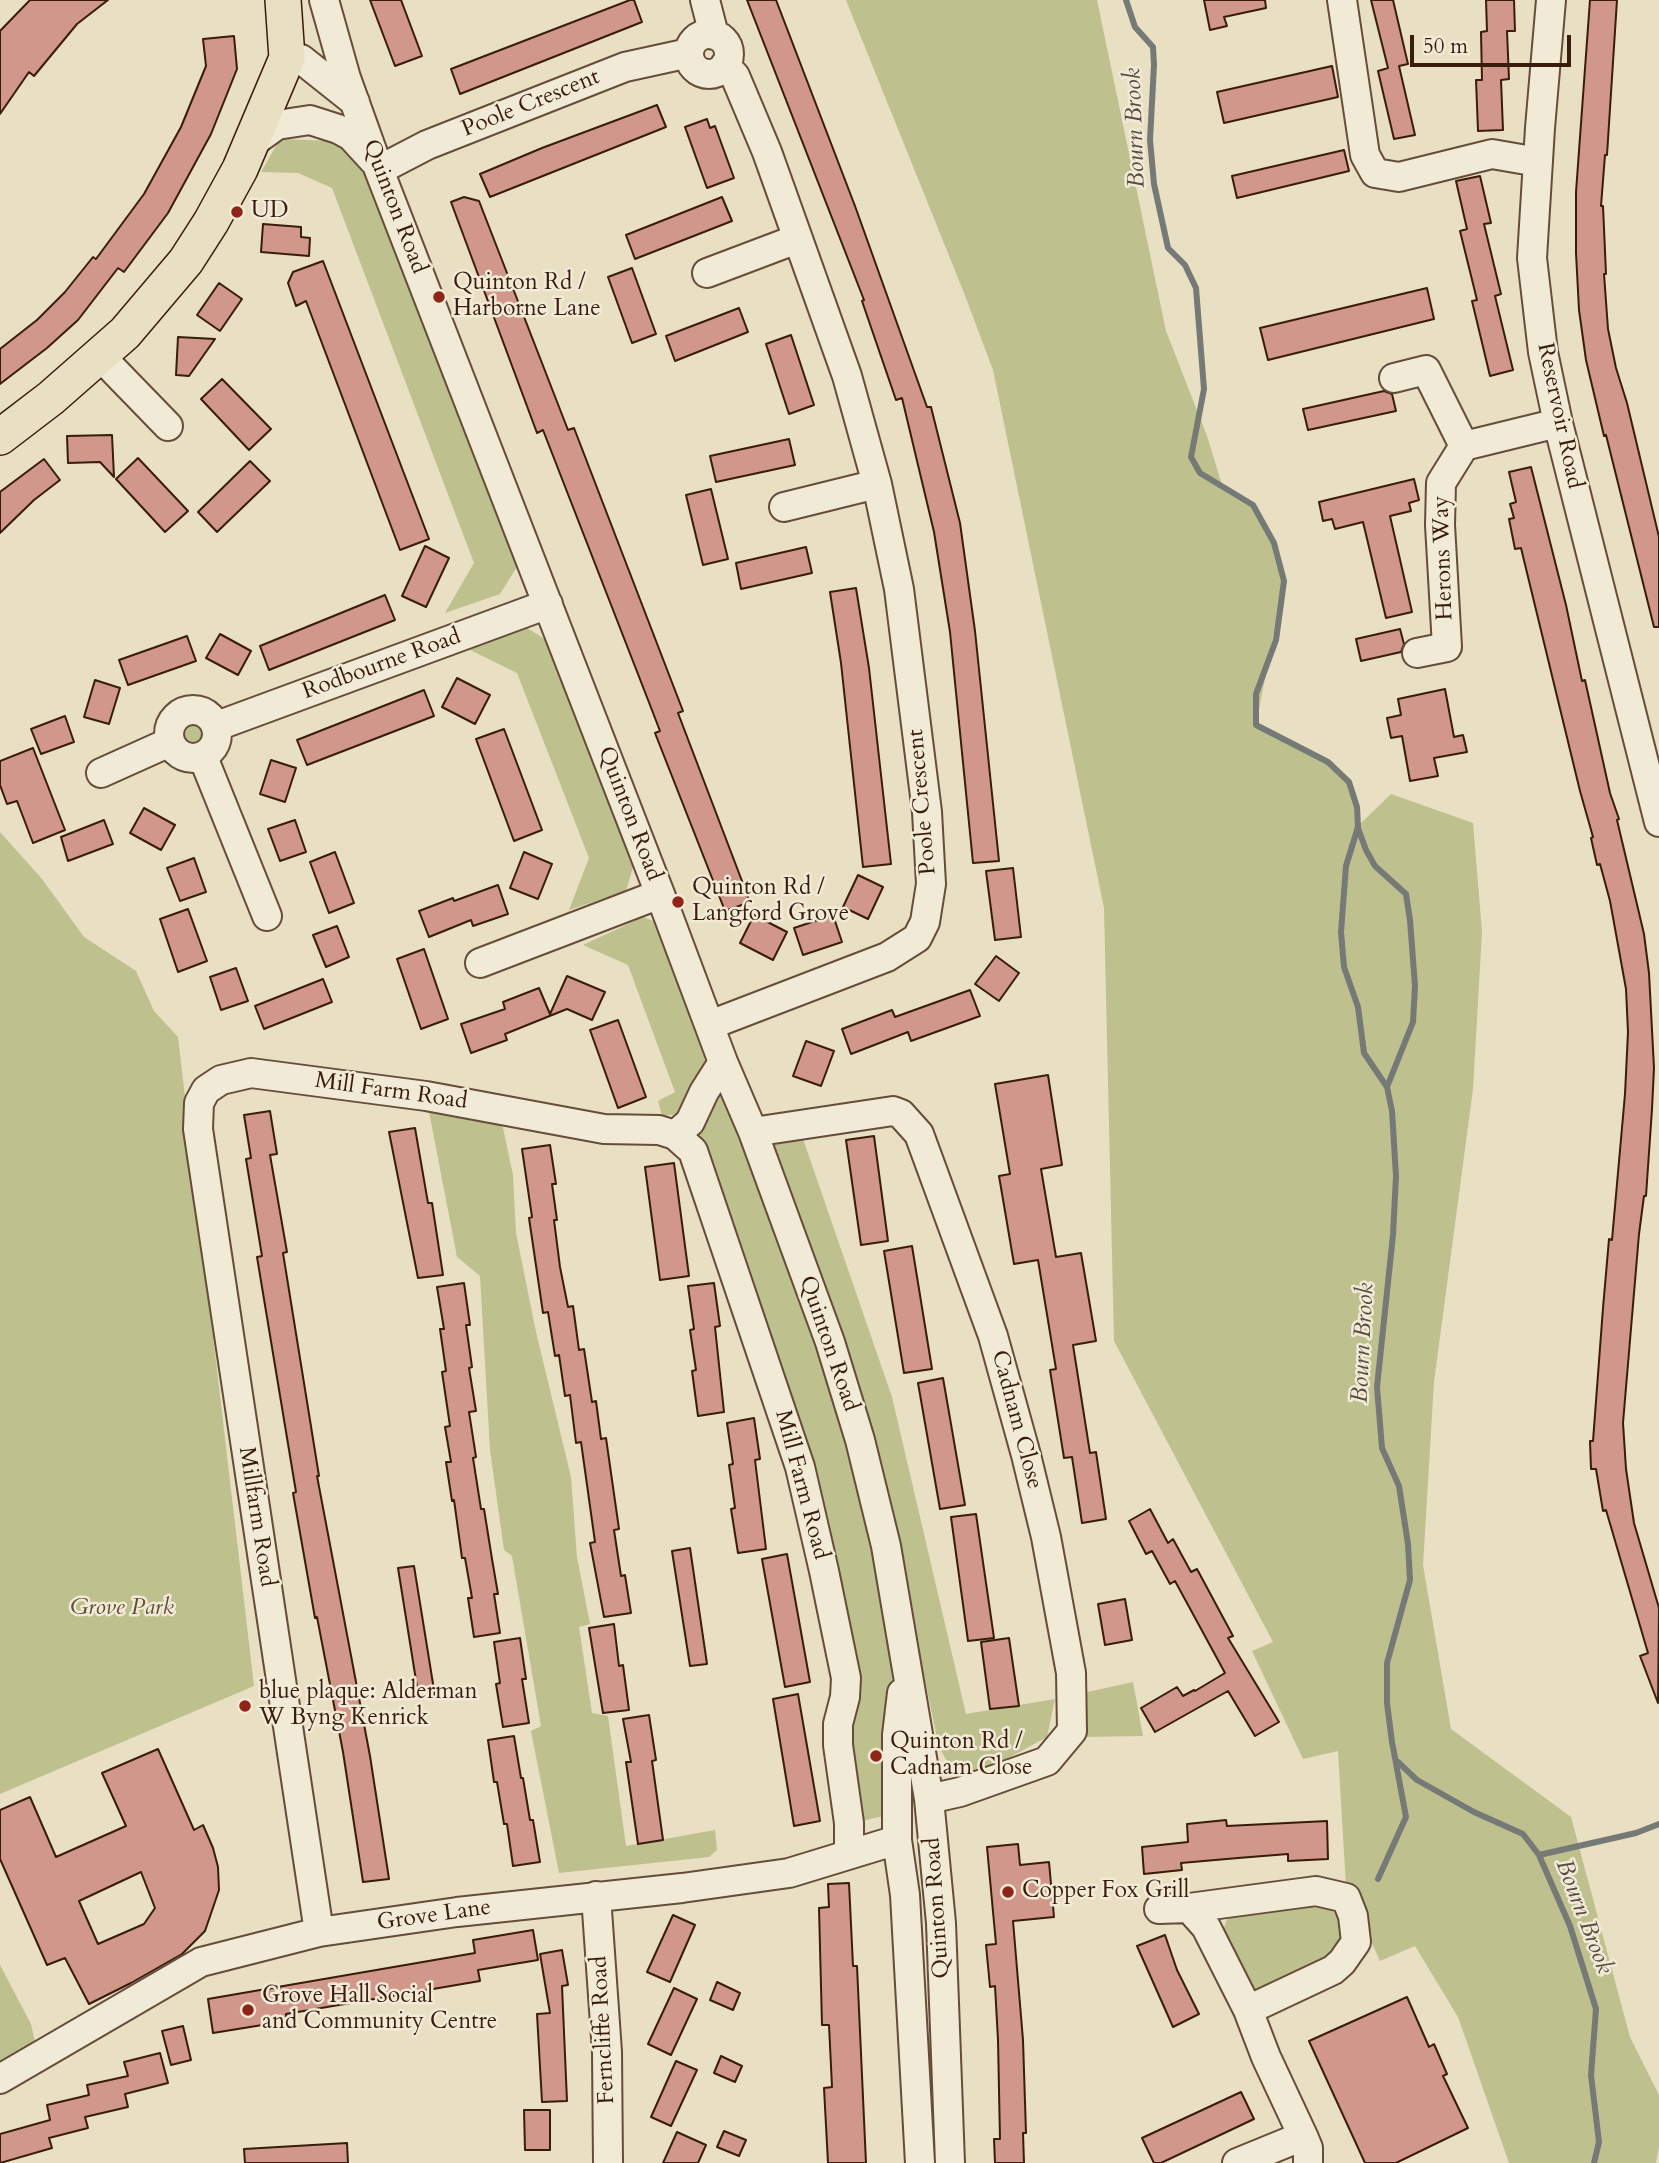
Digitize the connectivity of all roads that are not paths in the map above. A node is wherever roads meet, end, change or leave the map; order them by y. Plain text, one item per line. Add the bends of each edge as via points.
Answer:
1 (283, 0) edge
2 (324, 0) edge
3 (705, 0) edge
4 (1342, 0) edge
5 (1551, 0) edge
6 (714, 35) junction
7 (689, 53) junction
8 (287, 58) junction
9 (725, 65) junction
10 (355, 102) junction
11 (252, 143) junction
12 (1538, 162) junction
13 (378, 167) junction
14 (797, 239) junction
15 (707, 273) dead end
16 (101, 357) junction
17 (1394, 378) dead end
18 (1558, 423) junction
19 (168, 426) dead end
20 (0, 437) edge
21 (1464, 446) junction
22 (877, 484) junction
23 (785, 507) dead end
24 (548, 604) junction
25 (1417, 653) dead end
26 (217, 726) junction
27 (170, 742) junction
28 (203, 757) junction
29 (101, 773) dead end
30 (1659, 822) edge
31 (660, 894) junction
32 (267, 916) dead end
33 (480, 963) dead end
34 (710, 1026) junction
35 (723, 1062) junction
36 (199, 1102) joint
37 (753, 1132) junction
38 (675, 1135) junction
39 (906, 1655) junction
40 (897, 1789) junction
41 (928, 1792) junction
42 (897, 1840) junction
43 (849, 1854) junction
44 (936, 1871) junction
45 (903, 1874) junction
46 (596, 1896) junction
47 (1189, 1908) junction
48 (1159, 1909) dead end
49 (319, 1932) junction
50 (1248, 2010) junction
51 (0, 2079) edge
52 (1306, 2150) edge
53 (608, 2163) edge
54 (920, 2163) edge
55 (950, 2163) edge
56 (1237, 2163) edge

1 - 8 main road
2 - 10 street, Quinton Road
3 - 6 street
4 - 12 street via 1366,155 1376,173 1399,177 1492,154
5 - 12 street, Reservoir Road
6 - 7 street via 694,40
6 - 9 street via 727,47
7 - 9 street via 692,66 702,73 715,73
7 - 13 street, Poole Crescent via 625,67
8 - 10 street via 301,59
8 - 11 main road
9 - 14 street, Poole Crescent via 735,76 767,152
10 - 13 street, Quinton Road
11 - 13 street via 277,125 310,120 351,136
11 - 16 main road via 186,261
12 - 18 street, Reservoir Road via 1532,258 1543,352
13 - 24 street, Quinton Road
14 - 15 street
14 - 22 street, Poole Crescent via 847,376
16 - 19 street
16 - 20 main road
17 - 21 street via 1426,370
18 - 21 street
18 - 30 street, Reservoir Road
21 - 25 street, Herons Way via 1441,483 1447,647
22 - 23 street
22 - 34 street, Poole Crescent via 899,589 927,812 931,884 925,922 917,938 887,957
24 - 26 street, Rodbourne Road
24 - 31 street, Quinton Road
26 - 27 street via 202,711 183,712 170,728
26 - 28 street via 217,741
27 - 28 street via 180,754
27 - 29 street
28 - 32 street
31 - 33 street
31 - 34 street, Quinton Road
34 - 35 street, Quinton Road
35 - 37 street, Quinton Road
35 - 38 street via 690,1122
36 - 38 street, Mill Farm Road via 206,1090 221,1080 251,1073 426,1096 604,1129 659,1130
36 - 49 street, Millfarm Road via 198,1129
37 - 39 street, Quinton Road via 830,1342 860,1440
37 - 41 street, Cadnam Close via 893,1111 919,1134 993,1336 1026,1455 1071,1672 1072,1731 1047,1761 960,1792
38 - 43 street, Mill Farm Road via 693,1152 800,1467 846,1678 838,1745
39 - 40 street, Quinton Road via 897,1735
39 - 41 street, Quinton Road
40 - 41 street via 912,1781
40 - 42 street, Quinton Road
41 - 44 street, Quinton Road
42 - 43 street, Grove Lane
42 - 45 street, Quinton Road
43 - 46 street, Grove Lane via 789,1873
44 - 45 street
44 - 55 street, Quinton Road
45 - 54 street, Quinton Road
46 - 49 street, Grove Lane
46 - 53 street, Ferncliffe Road via 607,2052
47 - 48 street
47 - 50 street via 1206,1927
47 - 50 street via 1316,1891 1346,1898 1356,1942 1342,1962
49 - 51 street, Grove Lane via 201,1962
50 - 52 street
52 - 56 street

